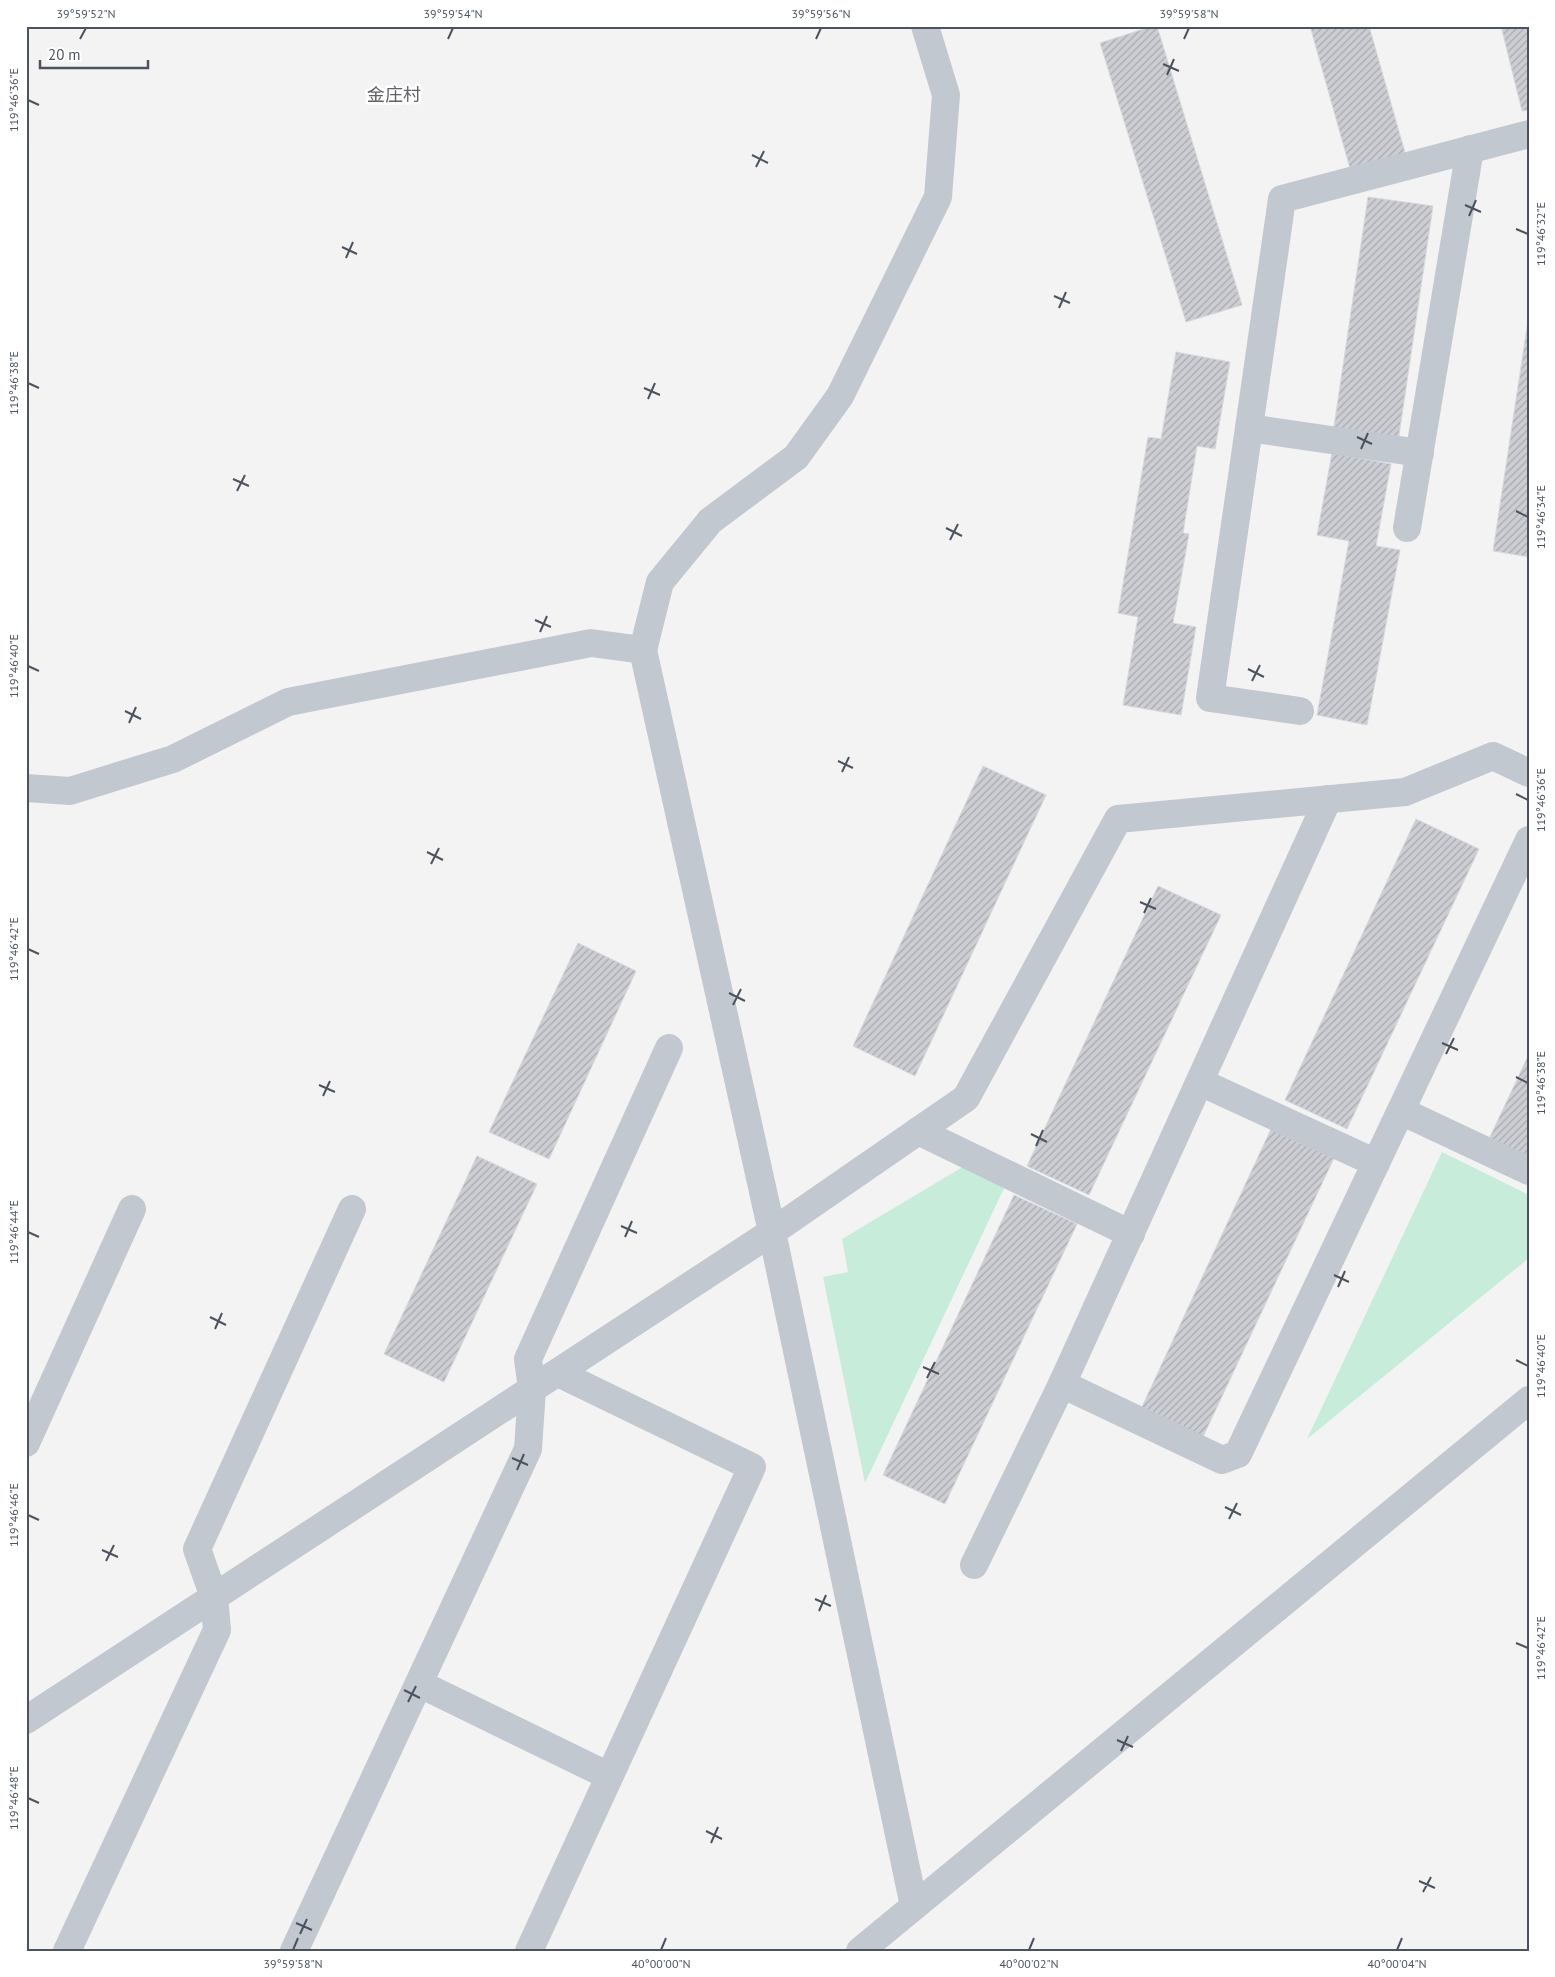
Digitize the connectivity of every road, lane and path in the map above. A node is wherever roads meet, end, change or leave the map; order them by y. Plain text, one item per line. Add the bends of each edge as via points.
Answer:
1 (925, 26) edge
2 (1529, 134) edge
3 (1470, 149) junction
4 (1249, 428) junction
5 (1420, 453) junction
6 (1407, 528) dead end
7 (643, 650) junction
8 (1300, 711) dead end
9 (1529, 774) edge
10 (26, 788) edge
11 (1328, 799) junction
12 (1529, 840) edge
13 (669, 1048) dead end
14 (1200, 1082) junction
15 (1401, 1111) junction
16 (918, 1131) junction
17 (1376, 1163) junction
18 (1529, 1171) edge
19 (132, 1208) dead end
20 (352, 1210) dead end
21 (772, 1232) junction
22 (1131, 1234) junction
23 (558, 1373) junction
24 (1062, 1384) junction
25 (532, 1389) junction
26 (1529, 1400) edge
27 (26, 1443) edge
28 (974, 1565) dead end
29 (214, 1597) junction
30 (420, 1684) junction
31 (26, 1720) edge
32 (609, 1776) junction
33 (914, 1906) junction
34 (67, 1951) edge
35 (294, 1951) edge
36 (529, 1951) edge
37 (860, 1951) edge

1 - 7 street via 946,95 938,197 840,396 796,457 710,521 660,582
2 - 3 street
3 - 4 street via 1282,199
3 - 5 street
4 - 5 street
4 - 8 street via 1210,698
5 - 6 street
7 - 10 street via 591,643 288,702 173,759 70,791
7 - 21 street
9 - 11 street via 1493,756 1405,792
11 - 14 street
11 - 16 street via 1118,819 966,1098
12 - 15 street
13 - 25 street via 528,1360
14 - 17 street
14 - 22 street
15 - 17 street
15 - 18 street
16 - 21 street
16 - 22 street
17 - 24 street via 1238,1454 1222,1460
19 - 27 street
20 - 29 street via 197,1549
21 - 23 street
21 - 33 street
22 - 24 street
23 - 25 street
23 - 32 street via 752,1467
24 - 28 street
25 - 29 street
25 - 30 street via 528,1450
26 - 33 street
29 - 31 street
29 - 34 street via 217,1630
30 - 32 street
30 - 35 street
32 - 36 street
33 - 37 street

